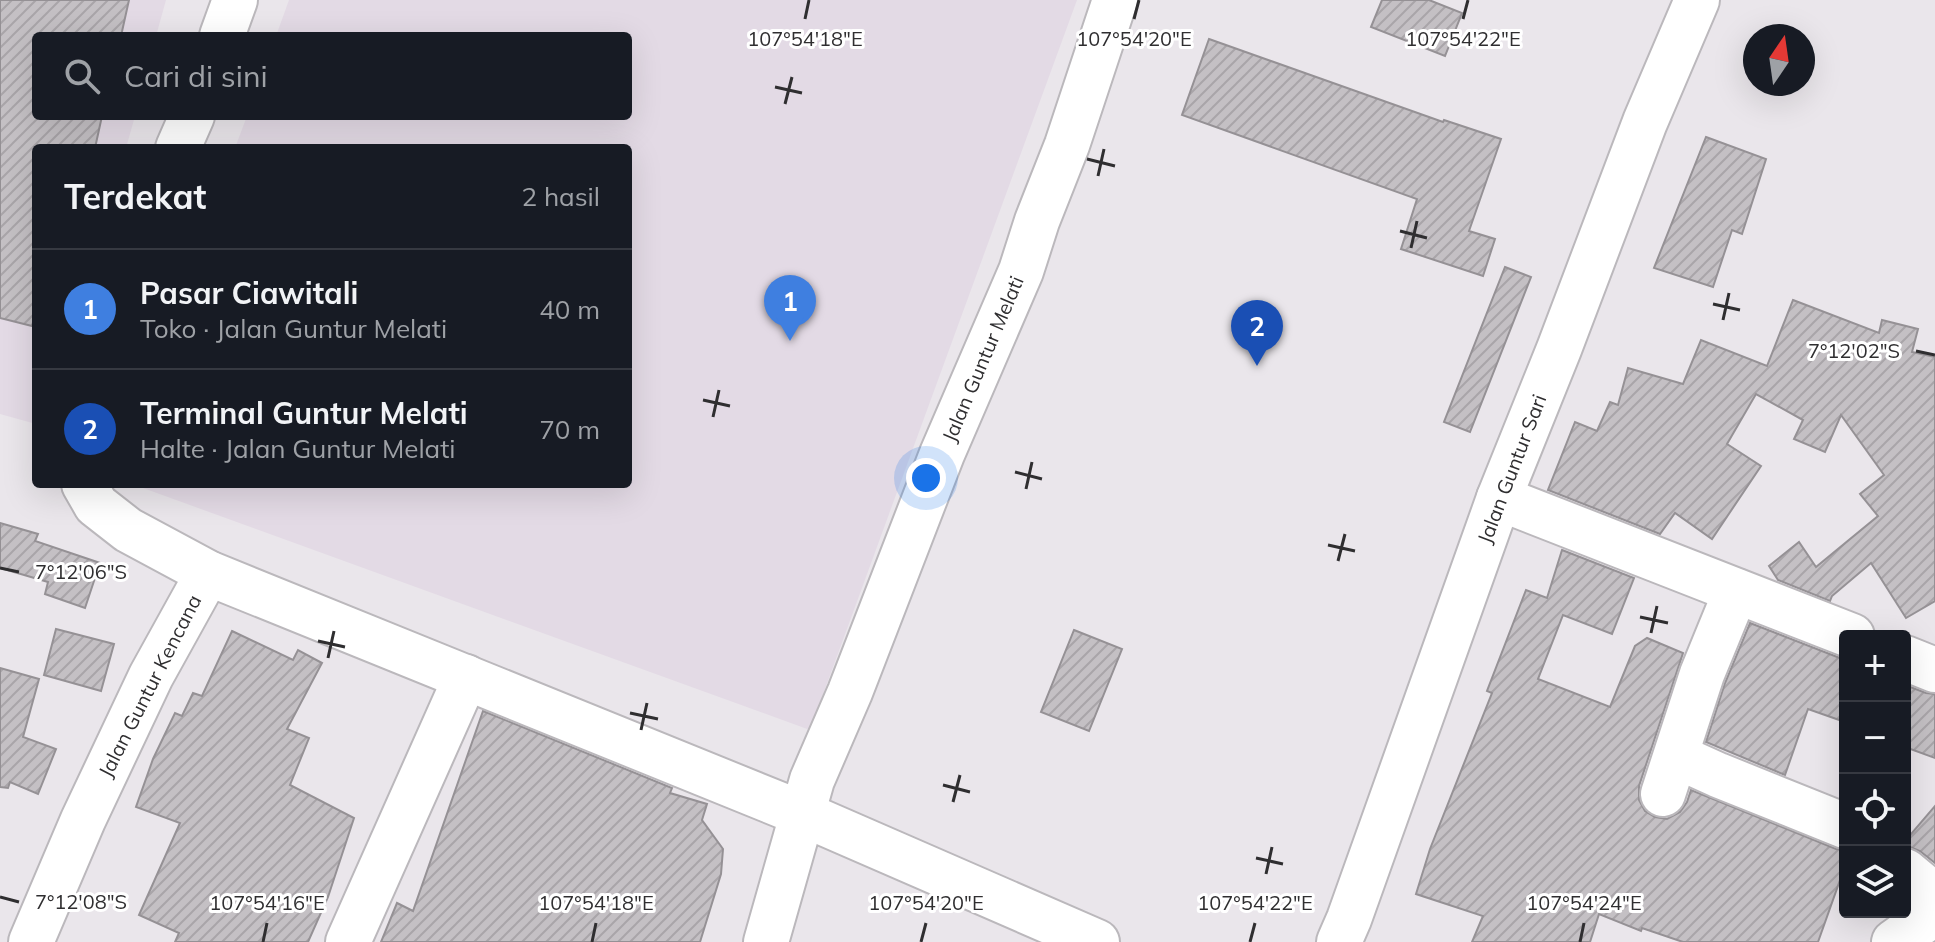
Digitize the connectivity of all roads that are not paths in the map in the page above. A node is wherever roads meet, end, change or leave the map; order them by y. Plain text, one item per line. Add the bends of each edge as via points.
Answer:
1 (235, 0) edge
2 (1115, 0) edge
3 (1697, 0) edge
4 (223, 32) edge
5 (190, 120) edge
6 (180, 144) edge
7 (86, 488) edge
8 (1499, 498) junction
9 (208, 573) junction
10 (1736, 591) junction
11 (1839, 631) edge
12 (1911, 660) edge
13 (1935, 670) edge
14 (466, 677) junction
15 (803, 814) junction
16 (1839, 824) edge
17 (1911, 876) edge
18 (1935, 896) edge
19 (1935, 913) edge
20 (31, 942) edge
21 (348, 942) edge
22 (766, 942) edge
23 (1097, 942) edge
24 (1339, 942) edge
25 (1894, 942) edge

1 - 4 street
2 - 15 street, Jalan Guntur Melati via 1021,271 942,454
3 - 8 street, Jalan Guntur Sari
5 - 6 street
7 - 9 street, Jalan Guntur Kencana via 96,505 128,530
8 - 10 street
8 - 24 street, Jalan Guntur Sari
9 - 14 street
9 - 20 street, Jalan Guntur Kencana via 151,676
10 - 11 street
10 - 16 street via 1669,775 1718,775
12 - 13 street
14 - 15 street
14 - 21 street
15 - 22 street, Jalan Guntur Melati
15 - 23 street
17 - 18 street
19 - 25 street

